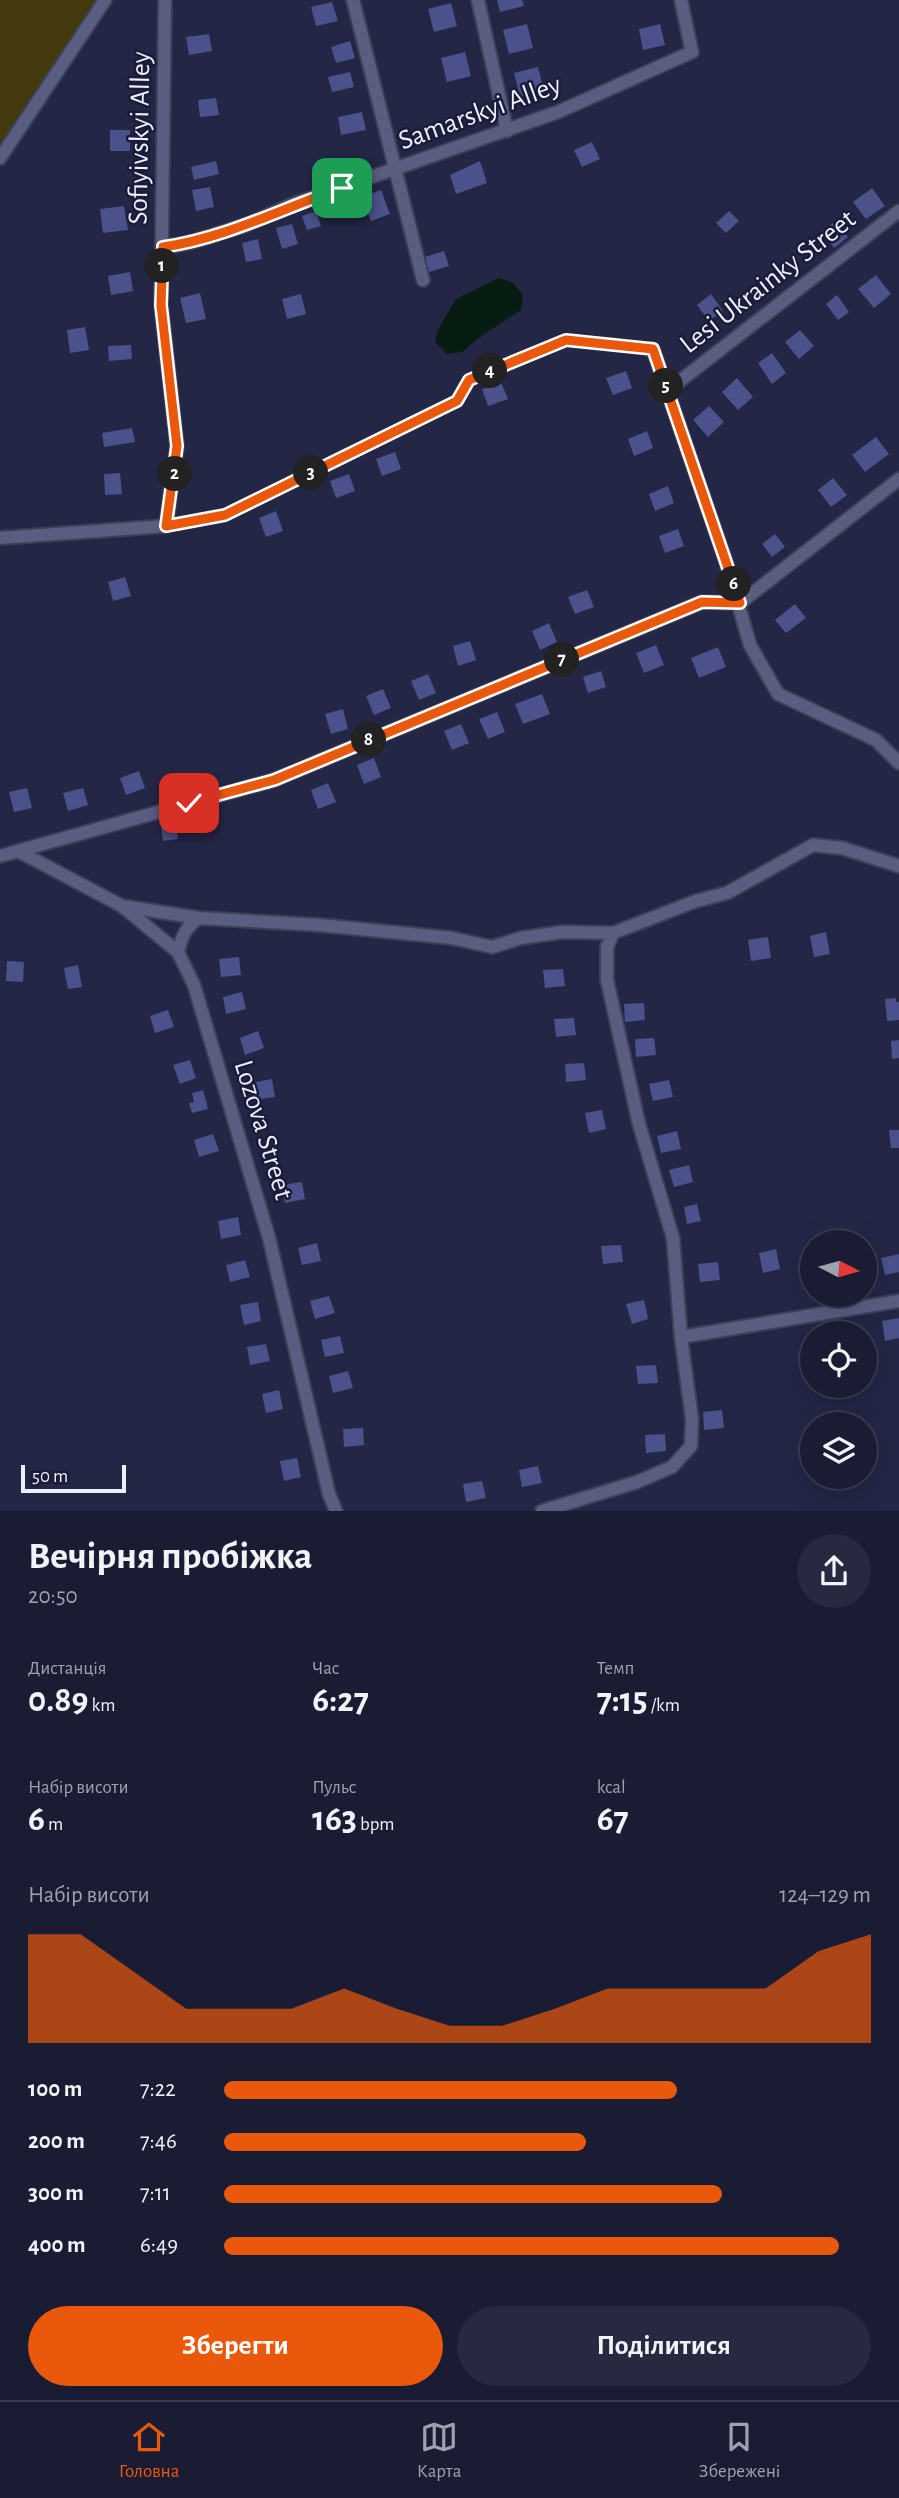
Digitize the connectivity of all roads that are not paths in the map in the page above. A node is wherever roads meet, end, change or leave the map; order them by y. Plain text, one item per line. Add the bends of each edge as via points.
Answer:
1 (105, 0) edge
2 (166, 0) edge
3 (353, 0) edge
4 (478, 0) edge
5 (681, 0) edge
6 (507, 131) junction
7 (0, 158) edge
8 (394, 170) junction
9 (899, 211) edge
10 (163, 247) junction
11 (424, 280) dead end
12 (653, 349) joint
13 (667, 391) junction
14 (899, 480) edge
15 (166, 526) junction
16 (0, 538) edge
17 (740, 603) junction
18 (899, 761) edge
19 (18, 851) junction
20 (0, 856) edge
21 (899, 866) edge
22 (122, 906) junction
23 (199, 918) junction
24 (613, 933) junction
25 (177, 952) junction
26 (899, 1301) edge
27 (681, 1337) junction
28 (336, 1511) edge
29 (542, 1511) edge

1 - 7 street
2 - 10 street, Sofiyivskyi Alley
3 - 8 street
4 - 6 street
5 - 6 street, Samarskyi Alley via 692,52
6 - 8 street, Samarskyi Alley
8 - 10 street, Samarskyi Alley via 246,225
8 - 11 street
9 - 13 street, Lesi Ukrainky Street
10 - 15 street, Sofiyivskyi Alley via 161,305 177,446
12 - 13 street
12 - 15 lane via 566,340 469,380 457,401 225,515
13 - 17 street
14 - 17 street
15 - 16 street
17 - 18 street via 750,645 778,694 876,740
17 - 19 street via 702,602 274,780
19 - 20 street
19 - 22 street, Lozova Street
21 - 24 street via 842,848 813,845 727,893
22 - 23 street
22 - 25 street, Lozova Street
23 - 24 street via 452,938 492,947 563,932
23 - 25 street via 190,924
24 - 27 street via 607,947 607,980 639,1124 673,1238
25 - 28 street, Lozova Street via 194,985 270,1238
26 - 27 street
27 - 29 street via 691,1446 672,1467

